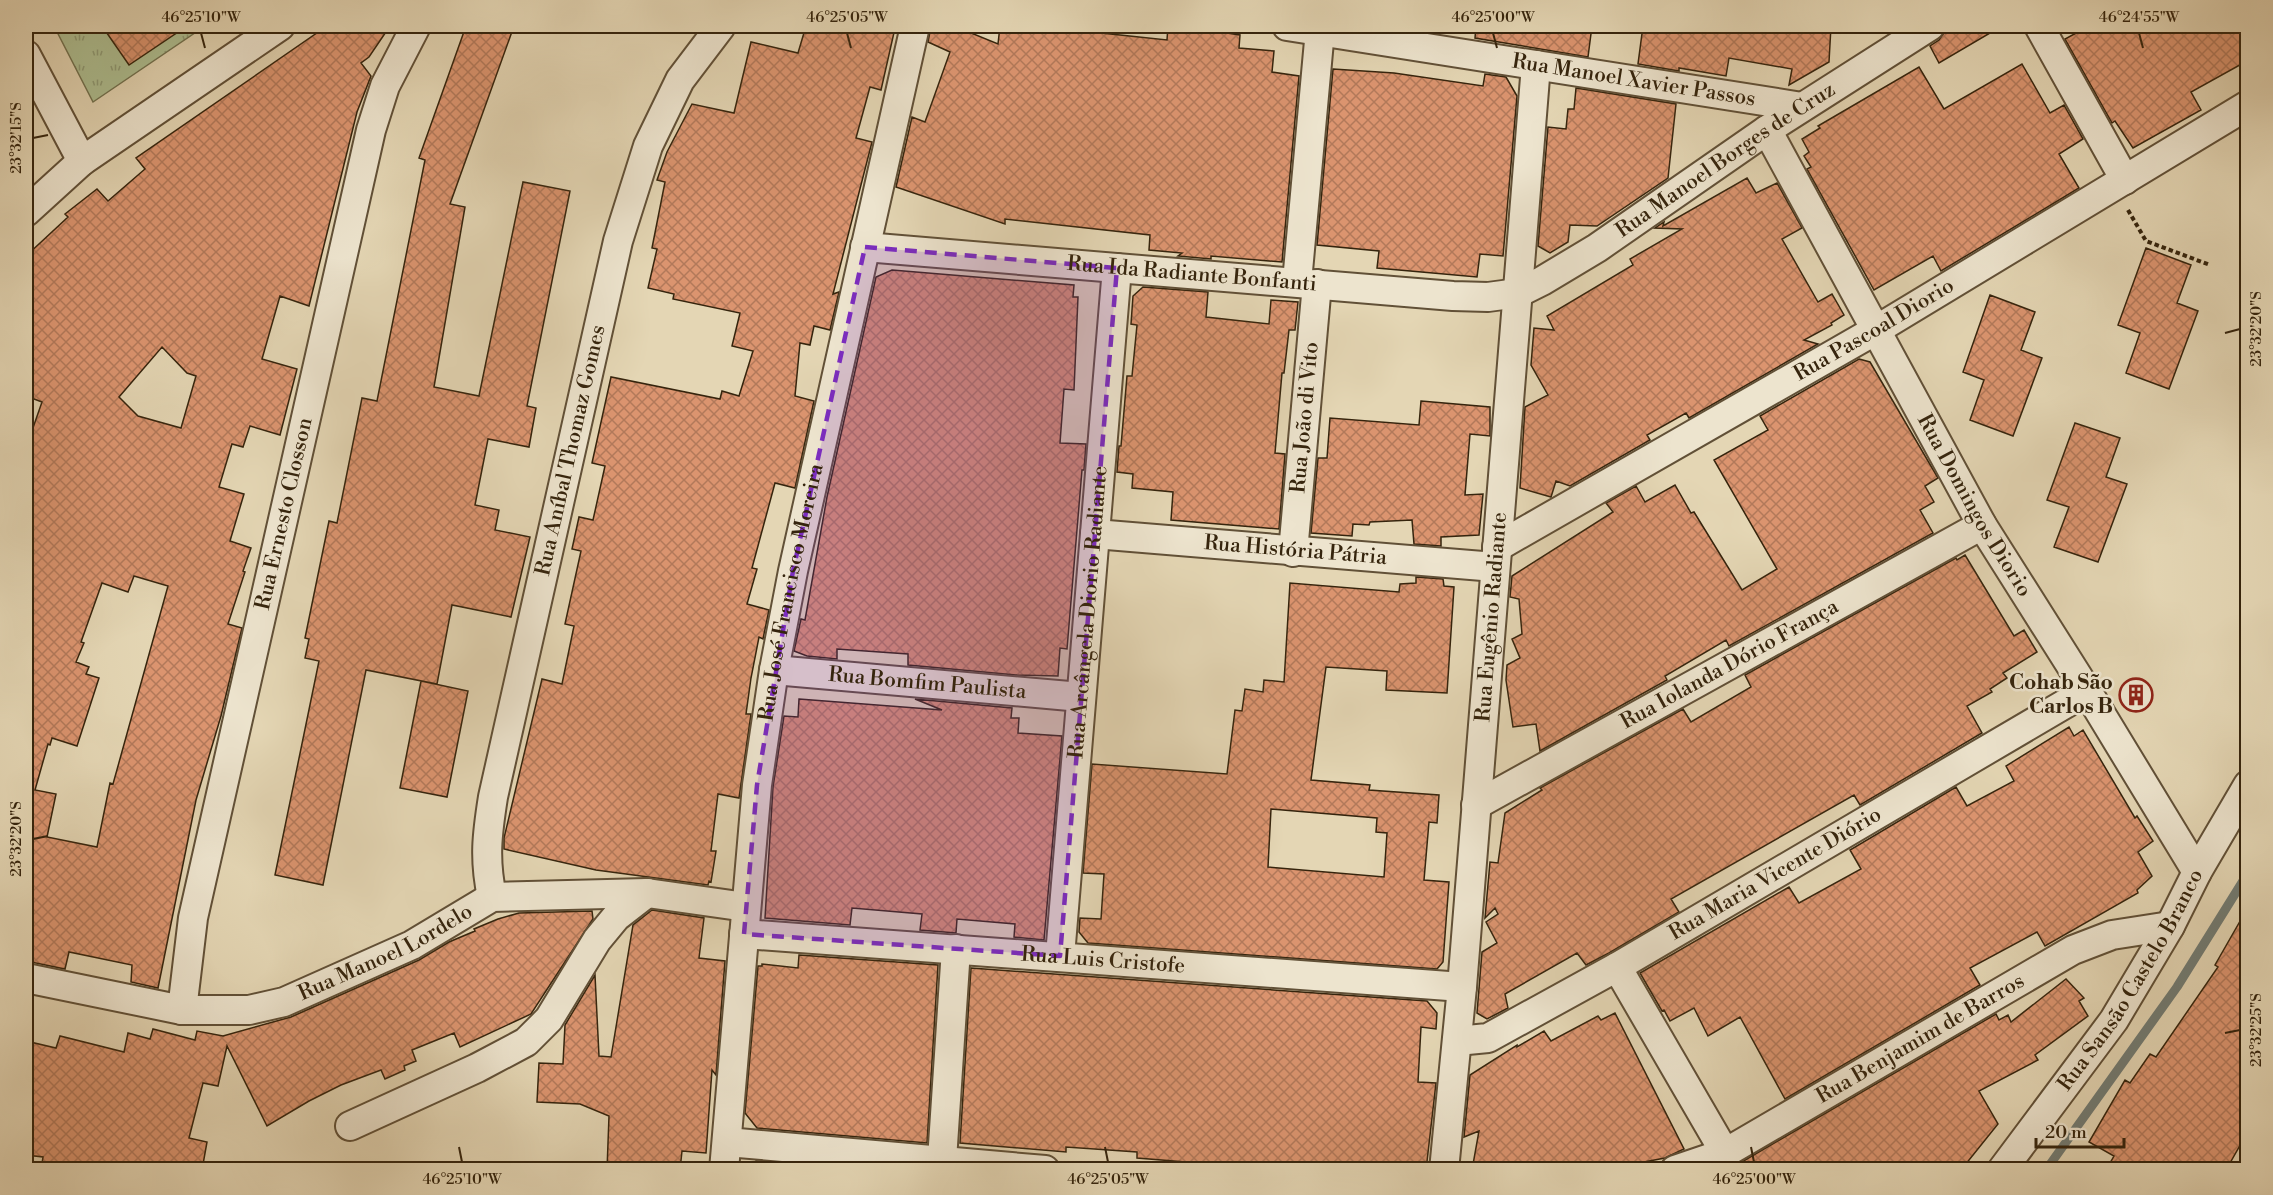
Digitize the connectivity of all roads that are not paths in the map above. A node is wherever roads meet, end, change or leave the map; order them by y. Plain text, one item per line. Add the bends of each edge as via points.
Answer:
1 (280, 26) edge
2 (416, 26) edge
3 (721, 26) edge
4 (915, 26) edge
5 (1287, 26) edge
6 (1930, 26) edge
7 (2039, 26) edge
8 (1320, 30) junction
9 (26, 55) edge
10 (1536, 65) junction
11 (2247, 105) edge
12 (1802, 107) junction
13 (1767, 130) junction
14 (82, 161) junction
15 (2125, 180) junction
16 (26, 212) edge
17 (865, 247) junction
18 (1117, 268) junction
19 (1307, 283) junction
20 (1518, 293) junction
21 (1876, 330) junction
22 (1982, 525) junction
23 (1095, 534) junction
24 (1293, 552) junction
25 (1496, 557) junction
26 (774, 670) junction
27 (2087, 691) junction
28 (1081, 698) junction
29 (2247, 785) edge
30 (1476, 804) junction
31 (2197, 872) junction
32 (646, 892) junction
33 (492, 897) junction
34 (745, 920) junction
35 (2170, 926) junction
36 (956, 949) junction
37 (1060, 956) junction
38 (1617, 967) junction
39 (26, 978) edge
40 (1462, 987) junction
41 (182, 1010) junction
42 (1456, 1041) junction
43 (350, 1126) dead end
44 (1725, 1154) junction
45 (726, 1156) edge
46 (942, 1160) junction
47 (1046, 1170) edge
48 (1444, 1170) edge
49 (1676, 1170) edge
50 (2002, 1170) edge

1 - 14 street
2 - 41 street, Rua Ernesto Closson via 385,86 368,140 194,918
3 - 33 street, Rua Aníbal Thomaz Gomes via 680,80 648,146 618,241 493,797 486,839
4 - 17 street, Rua José Francisco Moreira
5 - 8 street, Rua Manoel Xavier Passos
6 - 12 street, Rua Manoel Borges de Cruz
7 - 15 street
8 - 10 street, Rua Manoel Xavier Passos
8 - 19 street, Rua João di Vito
9 - 14 street
10 - 12 street, Rua Manoel Xavier Passos
10 - 20 street, Rua Eugênio Radiante
11 - 15 street, Rua Pascoal Diorio
12 - 13 street, Rua Manoel Borges de Cruz
13 - 20 street, Rua Manoel Borges de Cruz via 1597,248
13 - 21 street, Rua Domingos Diorio
14 - 16 street
15 - 21 street, Rua Pascoal Diorio
17 - 18 street, Rua Ida Radiante Bonfanti
17 - 26 street, Rua José Francisco Moreira
18 - 19 street, Rua Ida Radiante Bonfanti
18 - 23 street, Rua Arcângela Diorio Radiante
19 - 20 street, Rua Ida Radiante Bonfanti via 1453,296
19 - 24 street, Rua João di Vito
20 - 25 street, Rua Eugênio Radiante
21 - 22 street, Rua Domingos Diorio
21 - 25 street, Rua Pascoal Diorio
22 - 27 street, Rua Domingos Diorio
22 - 30 street, Rua Iolanda Dório França
23 - 24 street, Rua História Pátria
23 - 28 street, Rua Arcângela Diorio Radiante
24 - 25 street, Rua História Pátria
25 - 30 street, Rua Eugênio Radiante
26 - 28 street, Rua Bomfim Paulista
26 - 34 street, Rua José Francisco Moreira via 757,785
27 - 31 street, Rua Domingos Diorio
27 - 38 street, Rua Maria Vicente Diório
28 - 37 street, Rua Arcângela Diorio Radiante
29 - 31 street, Rua Sansão Castelo Branco
30 - 40 street, Rua Eugênio Radiante
31 - 35 street, Rua Sansão Castelo Branco
32 - 33 street, Rua Manoel Lordelo
32 - 34 street, Rua Manoel Lordelo
32 - 43 street via 616,917 597,940 549,1019 526,1042
33 - 41 street, Rua Manoel Lordelo via 412,945 284,1002 249,1010
34 - 36 street, Rua Luis Cristofe
34 - 45 street, Rua José Francisco Moreira
35 - 44 street, Rua Benjamim de Barros via 2112,935 2073,950
35 - 50 street, Rua Sansão Castelo Branco via 2114,1020
36 - 37 street, Rua Luis Cristofe
36 - 46 street
37 - 40 street, Rua Luis Cristofe
38 - 42 street, Rua Maria Vicente Diório via 1488,1038
38 - 44 street
39 - 41 street, Rua Manoel Lordelo
40 - 42 street, Rua Eugênio Radiante
42 - 48 street, Rua Eugênio Radiante
44 - 49 street, Rua Benjamim de Barros
45 - 46 street
46 - 47 street

